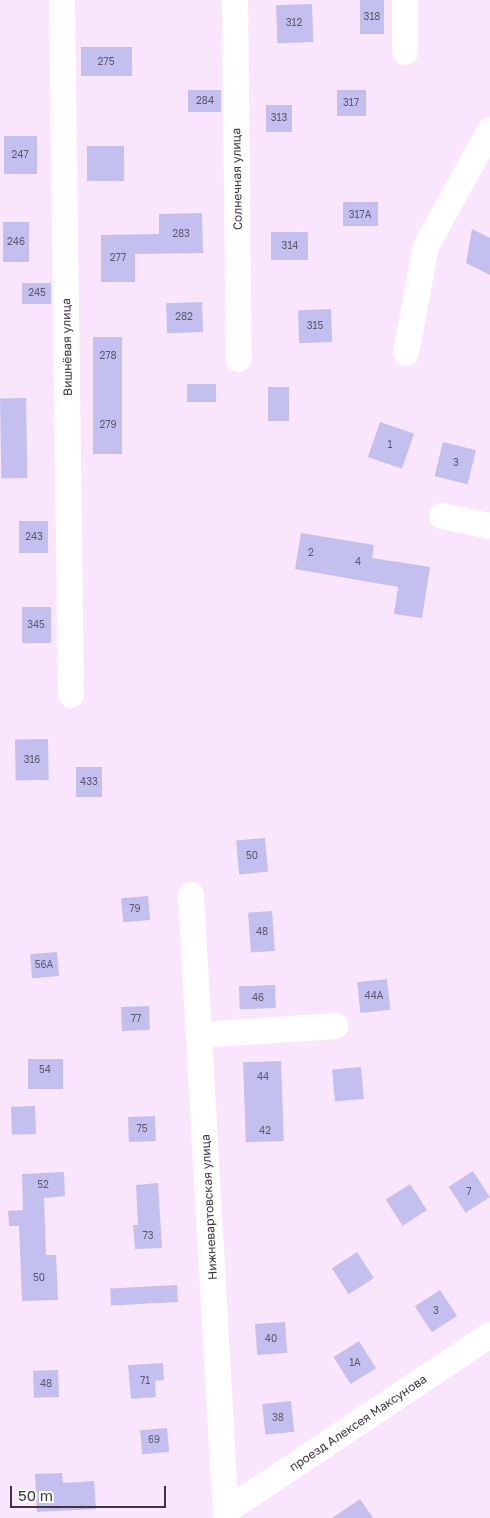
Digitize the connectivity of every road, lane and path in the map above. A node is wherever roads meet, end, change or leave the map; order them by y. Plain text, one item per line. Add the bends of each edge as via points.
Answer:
1 (62, 0) edge
2 (235, 0) edge
3 (405, 0) edge
4 (406, 52) dead end
5 (490, 130) edge
6 (406, 353) dead end
7 (239, 359) dead end
8 (442, 516) dead end
9 (490, 526) edge
10 (71, 695) dead end
11 (191, 895) dead end
12 (336, 1026) dead end
13 (199, 1035) junction
14 (490, 1335) edge
15 (226, 1515) edge

1 - 10 street, Вишнёвая улица
2 - 7 street, Солнечная улица
3 - 4 street
5 - 6 street via 426,246
8 - 9 street
11 - 13 street, Нижневартовская улица
12 - 13 street
13 - 15 street, Нижневартовская улица
14 - 15 street, проезд Алексея Максунова

